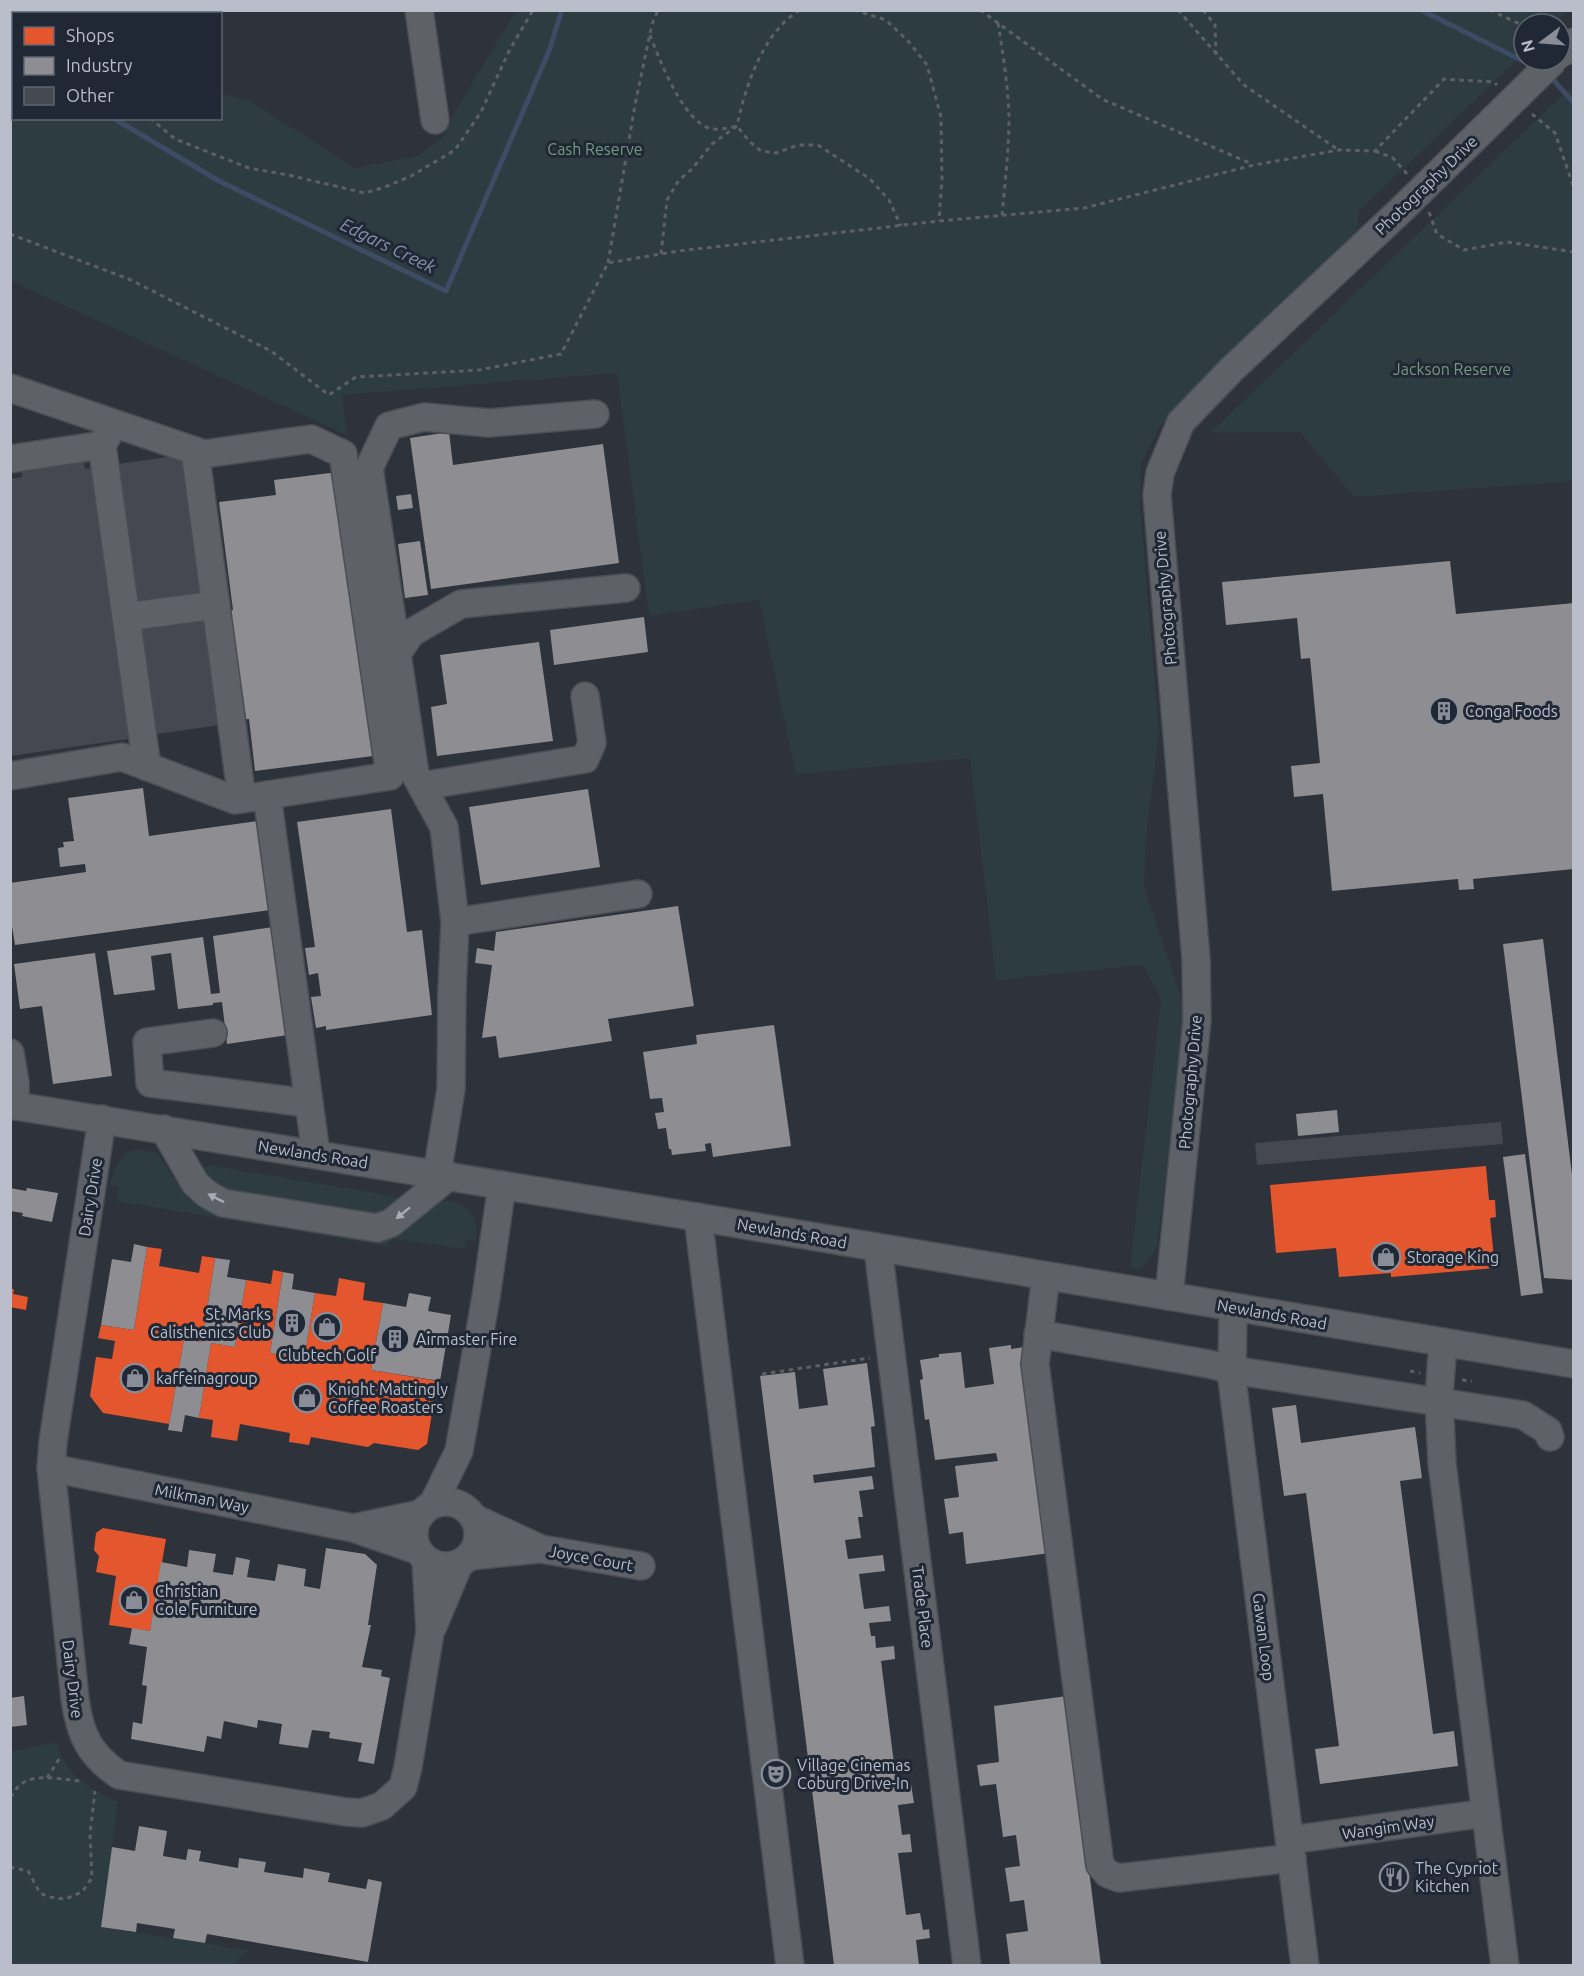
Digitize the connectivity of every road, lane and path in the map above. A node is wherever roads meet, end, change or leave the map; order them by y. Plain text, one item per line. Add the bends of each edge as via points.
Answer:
1 (419, 10) edge
2 (533, 10) edge
3 (657, 10) edge
4 (800, 10) edge
5 (854, 10) edge
6 (980, 10) edge
7 (1178, 10) edge
8 (1203, 10) edge
9 (1490, 10) edge
10 (1512, 20) edge
11 (998, 23) junction
12 (650, 35) junction
13 (1216, 56) junction
14 (1542, 72) edge
15 (1493, 82) dead end
16 (152, 120) edge
17 (435, 120) dead end
18 (737, 126) junction
19 (1555, 133) dead end
20 (1339, 150) junction
21 (1375, 151) junction
22 (1254, 165) junction
23 (1574, 188) edge
24 (1422, 190) junction
25 (1002, 215) junction
26 (939, 221) junction
27 (901, 225) junction
28 (10, 234) edge
29 (1574, 252) edge
30 (661, 254) junction
31 (608, 263) junction
32 (10, 388) edge
33 (595, 414) dead end
34 (109, 434) junction
35 (195, 451) junction
36 (10, 459) edge
37 (626, 588) dead end
38 (216, 605) junction
39 (126, 617) junction
40 (397, 654) junction
41 (585, 696) dead end
42 (147, 766) junction
43 (10, 776) edge
44 (422, 786) junction
45 (254, 797) junction
46 (638, 894) dead end
47 (455, 922) junction
48 (213, 1033) dead end
49 (10, 1053) edge
50 (308, 1103) junction
51 (13, 1105) edge
52 (102, 1119) junction
53 (164, 1129) junction
54 (316, 1154) junction
55 (443, 1175) junction
56 (502, 1185) junction
57 (706, 1219) junction
58 (878, 1248) junction
59 (1047, 1276) junction
60 (1168, 1296) junction
61 (1233, 1307) junction
62 (1038, 1334) junction
63 (1443, 1342) junction
64 (892, 1355) junction
65 (1574, 1364) edge
66 (1232, 1370) junction
67 (762, 1374) dead end
68 (1439, 1401) junction
69 (1550, 1437) dead end
70 (459, 1451) junction
71 (51, 1468) junction
72 (427, 1509) junction
73 (470, 1513) junction
74 (352, 1528) junction
75 (541, 1549) junction
76 (422, 1555) junction
77 (464, 1560) junction
78 (641, 1566) dead end
79 (430, 1632) junction
80 (61, 1756) dead end
81 (47, 1778) junction
82 (81, 1781) dead end
83 (95, 1791) dead end
84 (10, 1797) edge
85 (1486, 1813) junction
86 (1291, 1849) junction
87 (10, 1867) edge
88 (803, 1936) junction
89 (792, 1965) edge
90 (808, 1965) edge
91 (967, 1965) edge
92 (1305, 1965) edge
93 (1505, 1965) edge

1 - 17 street
2 - 16 path via 481,112 455,150 411,176 365,193 249,168 175,139
3 - 12 path
4 - 18 path via 779,27 762,56 744,92
5 - 26 path via 886,20 927,64 941,117
6 - 11 path
7 - 13 path
8 - 13 path via 1215,25
9 - 10 path
11 - 22 path via 1102,99
11 - 25 path via 1009,115
12 - 18 path via 674,89 702,125 718,130
12 - 31 path
13 - 20 path via 1244,85
14 - 24 street, Photography Drive, bridge
15 - 21 path via 1444,79
18 - 27 path via 761,151 776,153 798,145 818,145 870,179 889,200
18 - 30 path via 712,144 679,180 667,200
19 - 23 path
20 - 21 path
20 - 22 path
21 - 24 path via 1393,158
22 - 25 path via 1084,208
24 - 29 path via 1437,234 1464,250 1507,242
24 - 60 street, Photography Drive via 1181,422 1160,472 1157,495 1196,959 1197,1020
25 - 26 path
26 - 27 path
27 - 30 path
28 - 31 path via 131,280 271,351 329,394 356,378 479,370 561,354
30 - 31 path
32 - 34 street
33 - 40 street via 489,423 424,417 389,426 369,468
34 - 35 street
34 - 36 street
34 - 39 street
35 - 38 street
35 - 45 street via 204,454 311,439 343,454 390,776
37 - 40 street via 461,604 411,633
38 - 39 street
38 - 45 street
39 - 42 street
40 - 44 street via 415,774
41 - 44 street via 592,743 585,759
42 - 43 street via 122,757
42 - 45 street via 235,800
44 - 47 street via 444,827
45 - 50 street
46 - 47 street
47 - 55 street via 451,1089
48 - 50 street via 147,1042 150,1083
49 - 51 street via 15,1082
50 - 54 street
51 - 52 street, Newlands Road
52 - 53 street, Newlands Road
52 - 71 street, Dairy Drive
53 - 54 street, Newlands Road
55 -> 53 street via 391,1223 377,1228 223,1203 195,1183
54 - 55 street, Newlands Road
55 - 56 street, Newlands Road
56 - 57 street, Newlands Road
56 - 70 street
57 - 58 street, Newlands Road
57 - 88 street
57 - 89 street
58 - 59 street, Newlands Road
58 - 64 street, Trade Place
59 - 60 street, Newlands Road
59 - 62 street, Wangim Way
60 - 61 street, Newlands Road
61 - 63 street, Newlands Road
61 - 66 street, Gawan Loop
62 - 66 street
62 - 86 street, Wangim Way via 1035,1364 1100,1865 1119,1878
63 - 65 street, Newlands Road
63 - 68 street
64 - 67 path
64 - 91 street, Trade Place
66 - 68 street
66 - 86 street, Gawan Loop
68 - 69 street via 1523,1415 1548,1431
68 - 85 street via 1442,1463
70 - 72 street
70 - 73 street
71 - 74 street, Milkman Way
71 - 79 street, Dairy Drive via 78,1723 94,1754 119,1775 346,1812 362,1813 382,1806 403,1786
72 - 73 street via 450,1502
72 - 74 street, Milkman Way
72 - 76 street via 413,1532
73 - 75 street, Joyce Court
73 - 77 street via 478,1538
74 - 76 street, Milkman Way
75 - 77 street, Joyce Court
75 - 78 street, Joyce Court
76 - 77 street via 442,1567
76 - 79 street, Dairy Drive
77 - 79 street, Dairy Drive
80 - 81 path
81 - 82 path
81 - 84 path via 20,1785
83 - 87 path via 90,1834 92,1878 82,1892 66,1899 49,1897 40,1893 28,1871
85 - 86 street, Wangim Way
85 - 93 street
86 - 92 street, Gawan Loop
88 - 89 street
88 - 90 street

